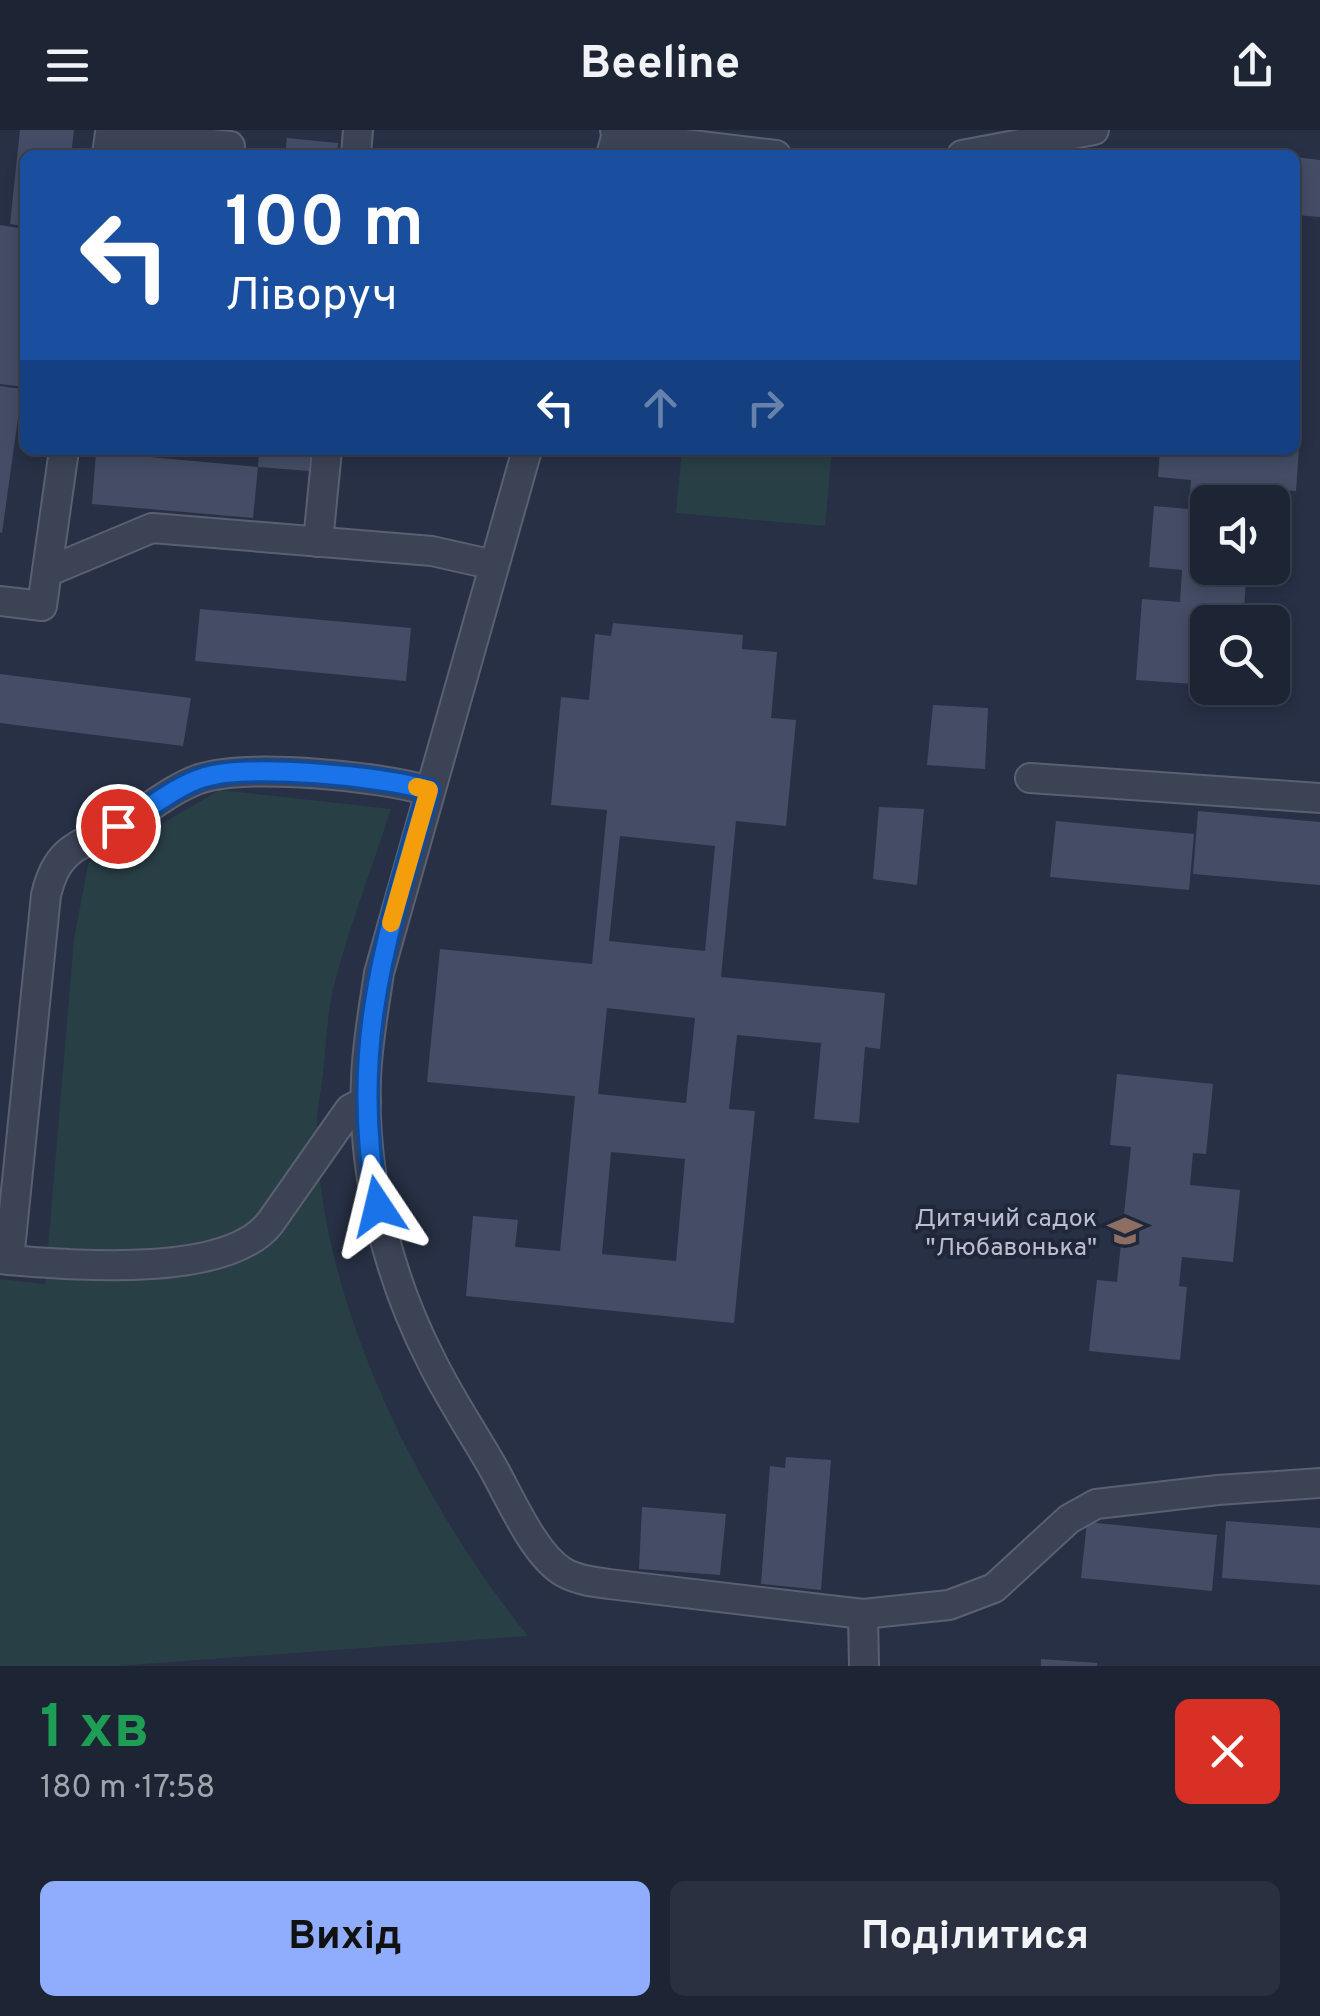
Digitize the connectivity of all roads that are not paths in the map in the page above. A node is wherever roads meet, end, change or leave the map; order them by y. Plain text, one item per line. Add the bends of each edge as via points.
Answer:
1 (617, 130) edge
2 (1094, 130) edge
3 (230, 146) dead end
4 (108, 150) edge
5 (734, 150) edge
6 (988, 150) edge
7 (63, 455) edge
8 (327, 455) edge
9 (526, 455) edge
10 (318, 542) junction
11 (494, 565) junction
12 (47, 572) junction
13 (0, 602) edge
14 (1030, 778) dead end
15 (429, 790) junction
16 (1320, 798) edge
17 (366, 1102) junction
18 (4, 1260) edge
19 (1320, 1483) edge
20 (863, 1614) junction
21 (864, 1666) edge

1 - 5 street
2 - 6 street
3 - 4 street via 110,133
7 - 12 street
8 - 10 street
9 - 11 street
10 - 11 street via 432,551
10 - 12 street via 152,528
11 - 15 street
12 - 13 street via 42,606
14 - 16 street
15 - 17 street via 379,973
15 - 18 street via 230,772 176,789 60,857 46,895
17 - 18 street via 350,1108 262,1233 234,1248 142,1265
17 - 20 street via 378,1206 409,1312 548,1559 577,1578
19 - 20 street via 1096,1504 1069,1519 994,1588 921,1610
20 - 21 street

